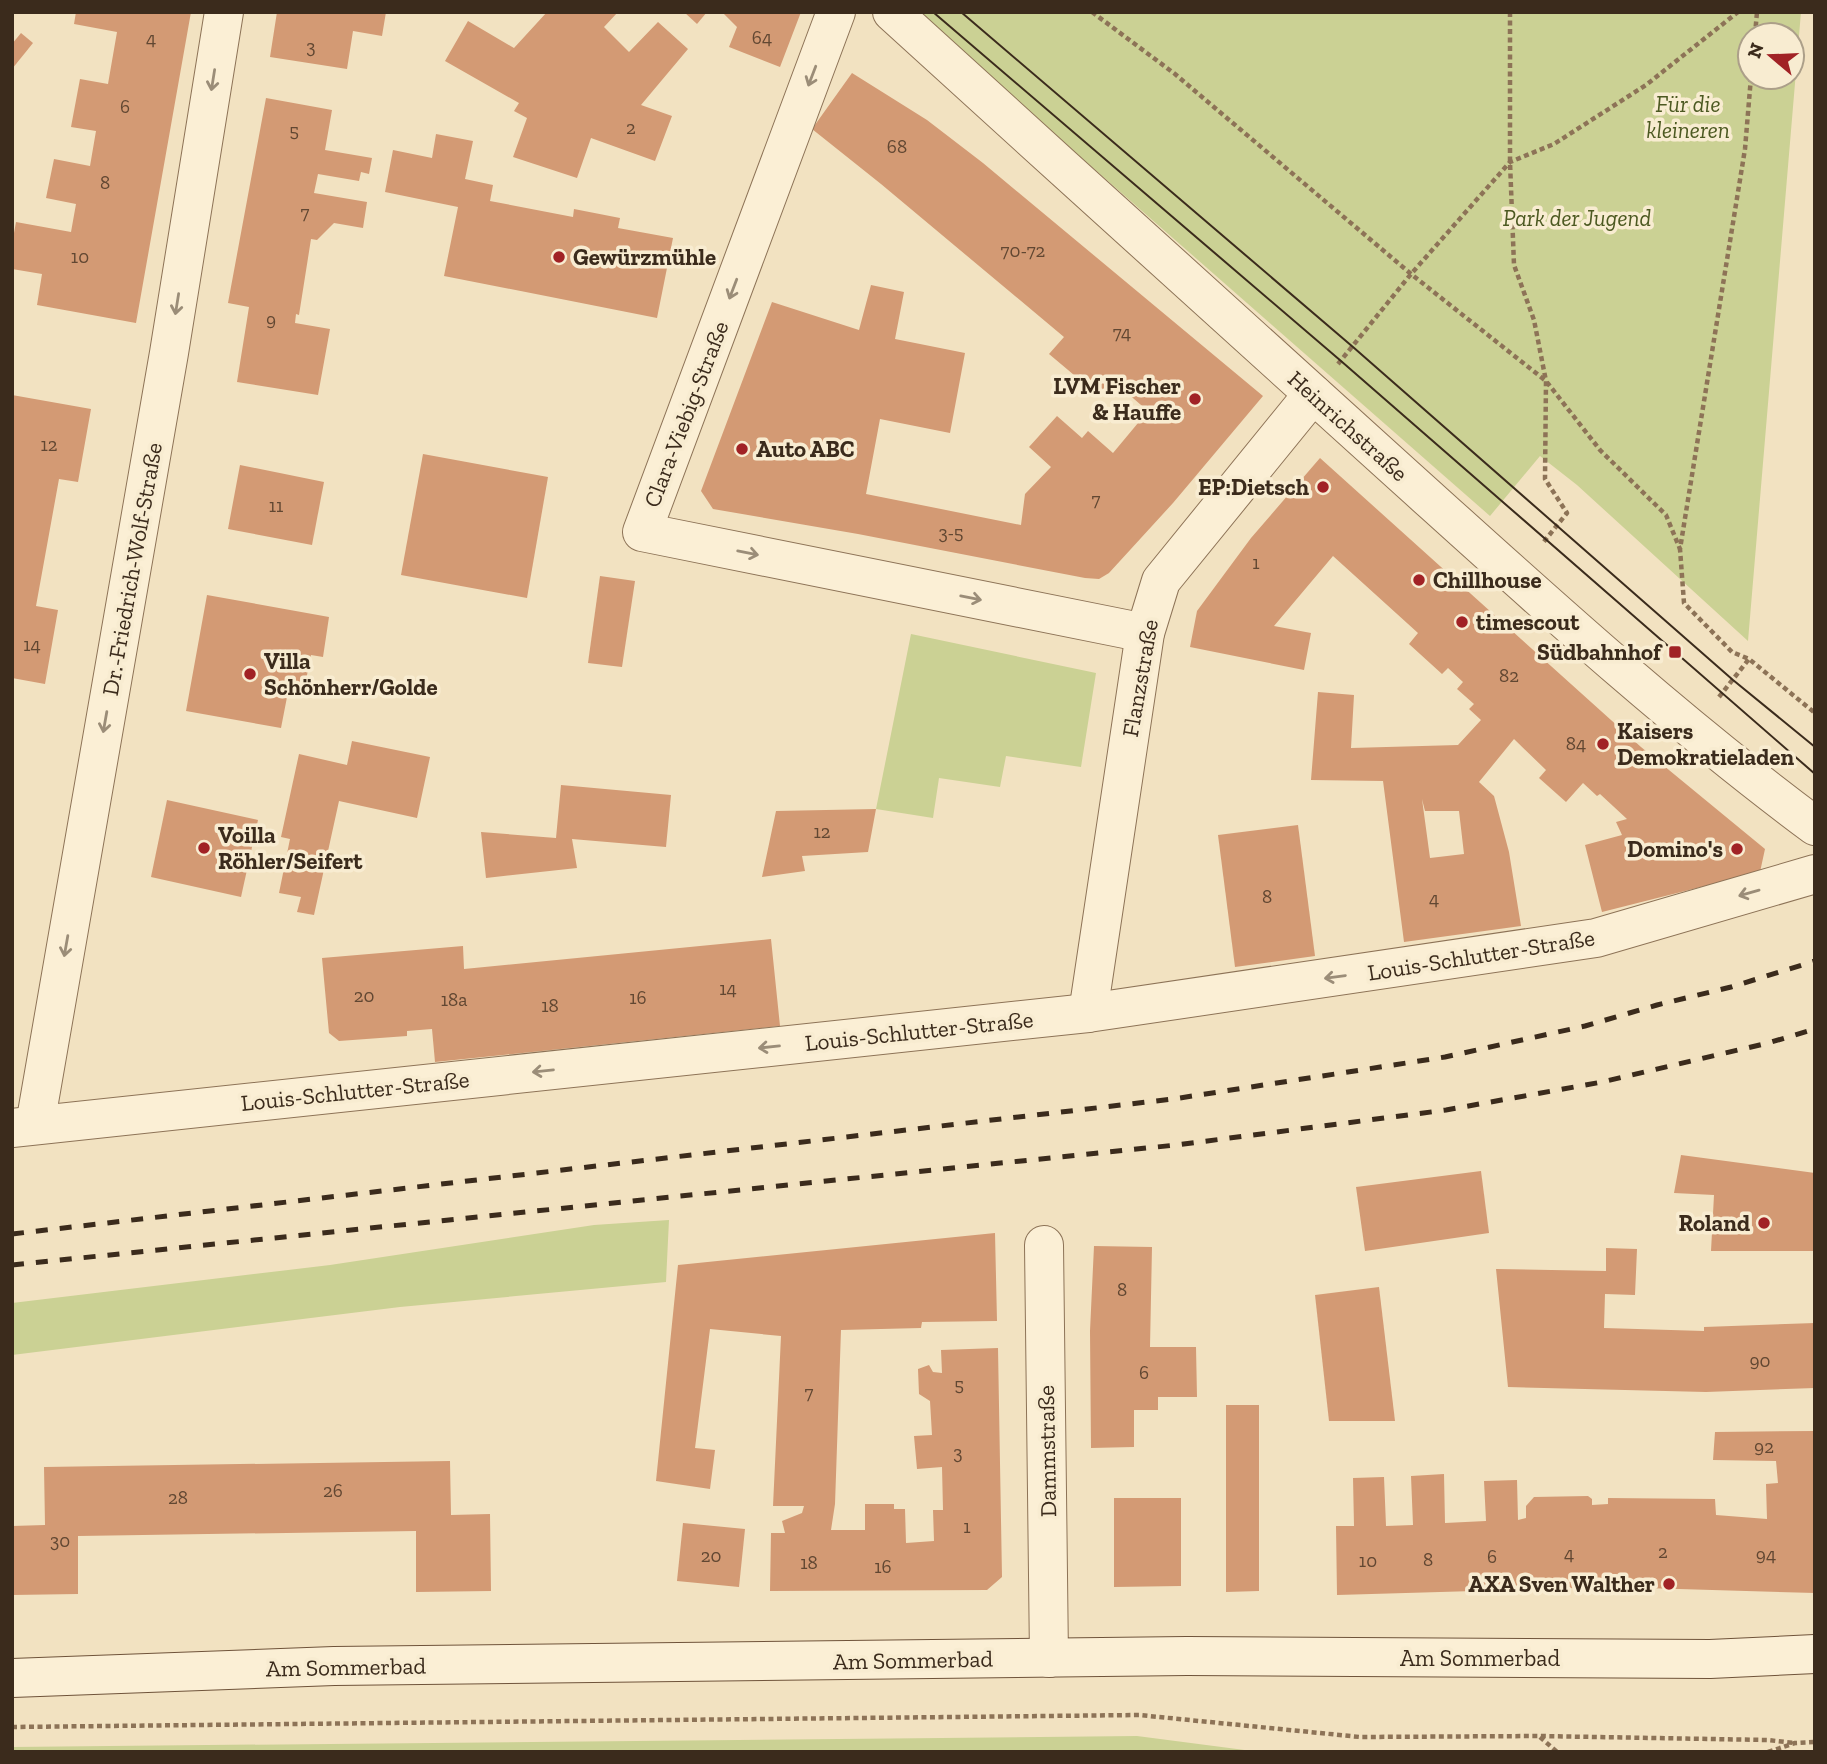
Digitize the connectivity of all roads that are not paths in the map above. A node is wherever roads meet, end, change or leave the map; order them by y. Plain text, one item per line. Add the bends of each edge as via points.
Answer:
1 (224, 12) edge
2 (836, 12) edge
3 (892, 12) edge
4 (1313, 394) junction
5 (1145, 633) junction
6 (1815, 826) edge
7 (1815, 874) edge
8 (1088, 1013) junction
9 (24, 1126) edge
10 (1044, 1245) dead end
11 (1815, 1654) edge
12 (1049, 1658) junction
13 (12, 1678) edge

1 -> 9 street, Dr.-Friedrich-Wolf-Straße via 169,354
2 -> 5 street, Clara-Viebig-Straße via 642,532
3 - 4 street, Heinrichstraße
4 - 5 street, Flanzstraße via 1161,581
4 - 6 street, Heinrichstraße via 1693,731
5 - 8 street, Flanzstraße
7 -> 8 street, Louis-Schlutter-Straße via 1596,939
8 -> 9 street, Louis-Schlutter-Straße
10 - 12 street, Dammstraße
11 - 12 street, Am Sommerbad via 1710,1659
12 - 13 street, Am Sommerbad via 334,1666

